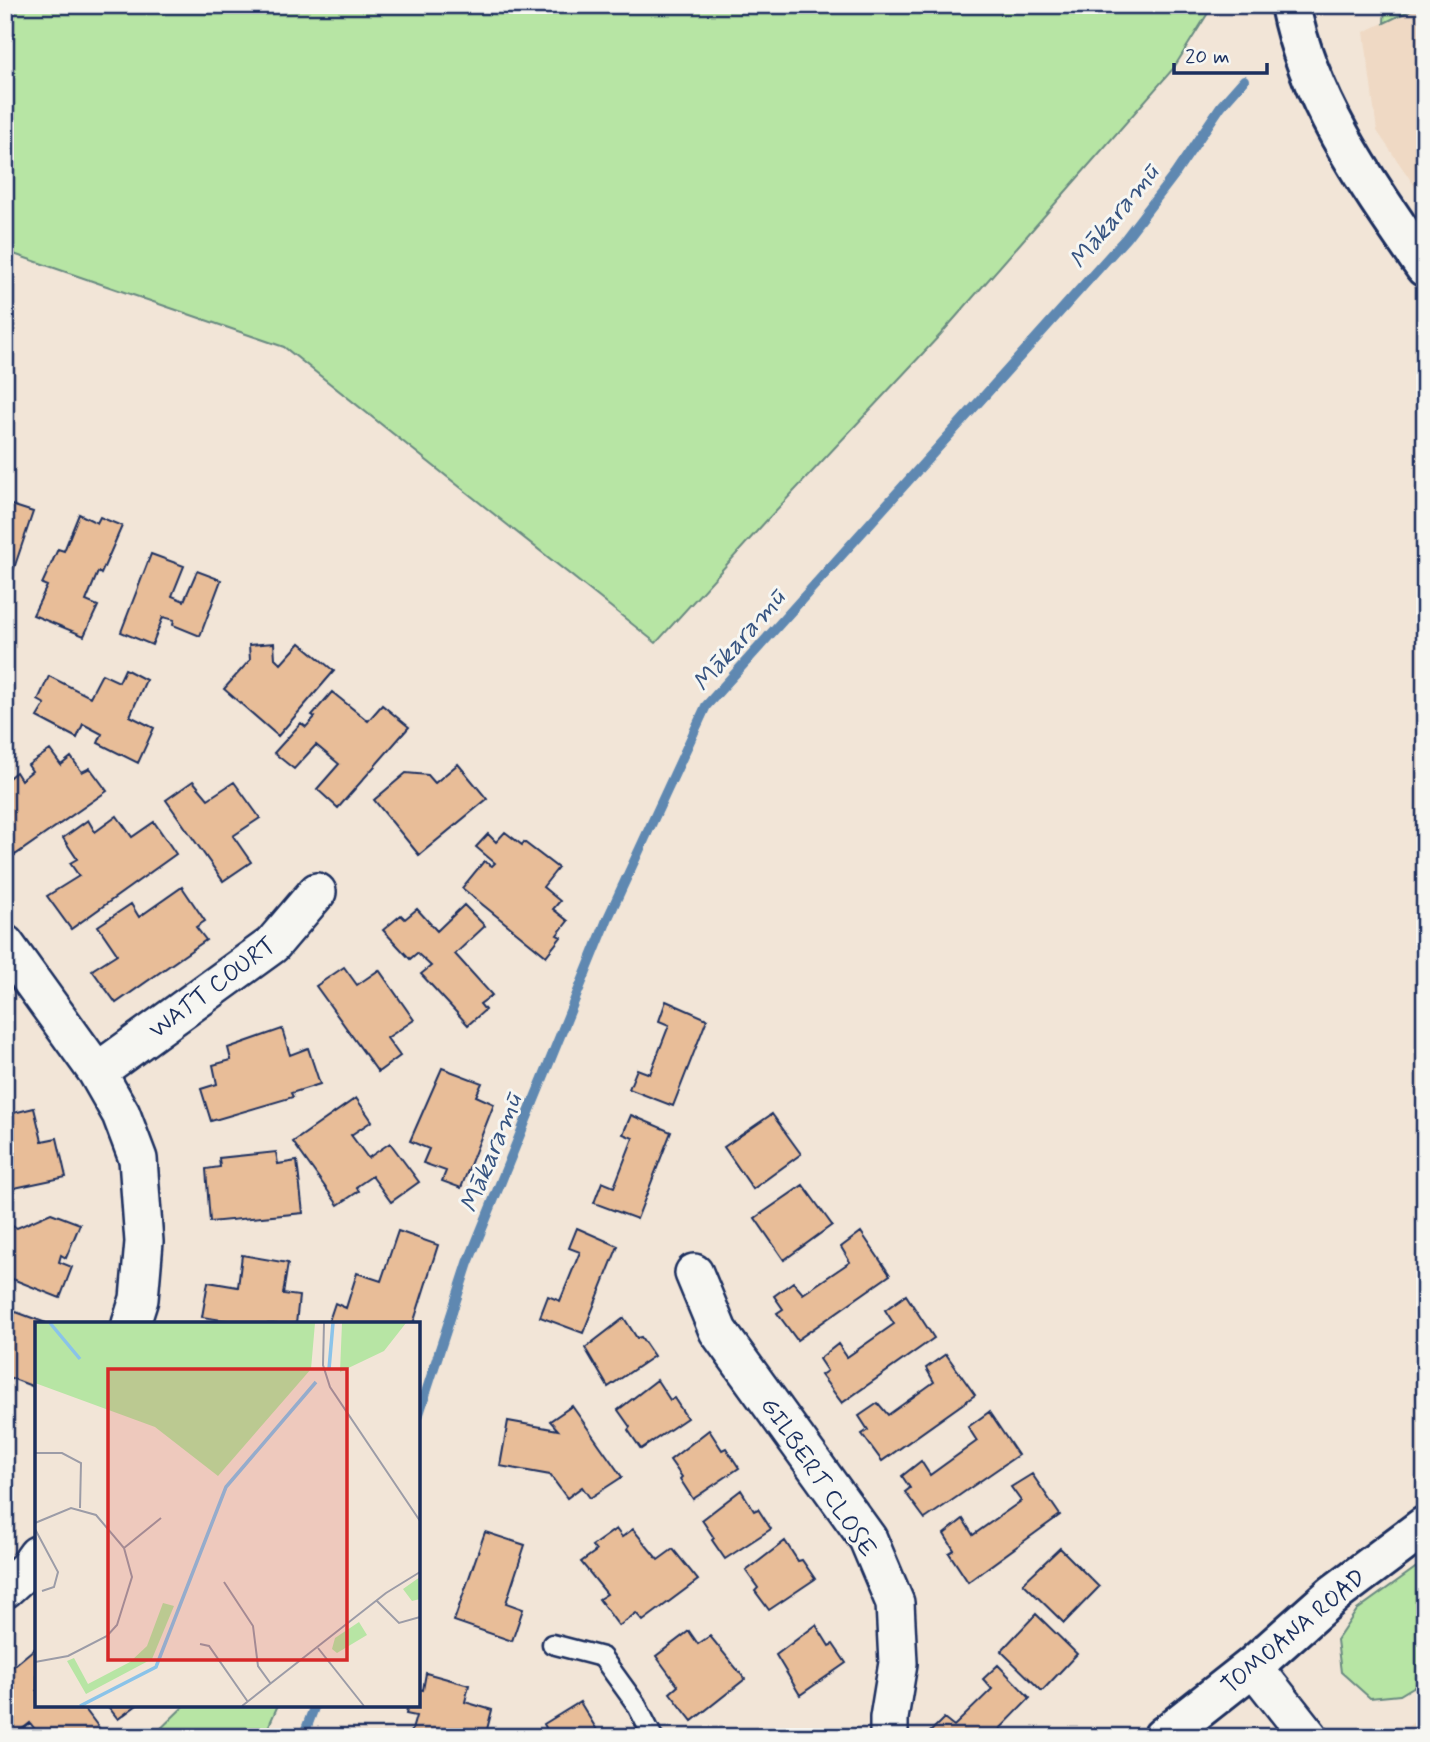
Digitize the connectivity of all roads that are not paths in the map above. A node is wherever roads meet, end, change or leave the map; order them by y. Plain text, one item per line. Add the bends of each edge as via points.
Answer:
1 (1290, 5) edge
2 (1425, 267) edge
3 (317, 892) dead end
4 (5, 944) edge
5 (97, 1072) junction
6 (694, 1273) dead end
7 (132, 1322) edge
8 (1425, 1526) edge
9 (35, 1558) edge
10 (5, 1589) edge
11 (552, 1644) dead end
12 (1254, 1666) junction
13 (653, 1737) edge
14 (889, 1737) edge
15 (1163, 1737) edge
16 (1309, 1737) edge

1 - 2 street via 1307,65 1325,106 1369,187
3 - 5 street, WATT COURT via 272,945
4 - 5 street
5 - 7 street via 121,1114 138,1159 144,1242 139,1299
6 - 14 street, GILBERT CLOSE via 718,1331 868,1539 895,1603 898,1663
8 - 12 street, TOMOANA ROAD via 1334,1594
9 - 10 street
11 - 13 lane via 602,1657
12 - 15 street, TOMOANA ROAD
12 - 16 street

